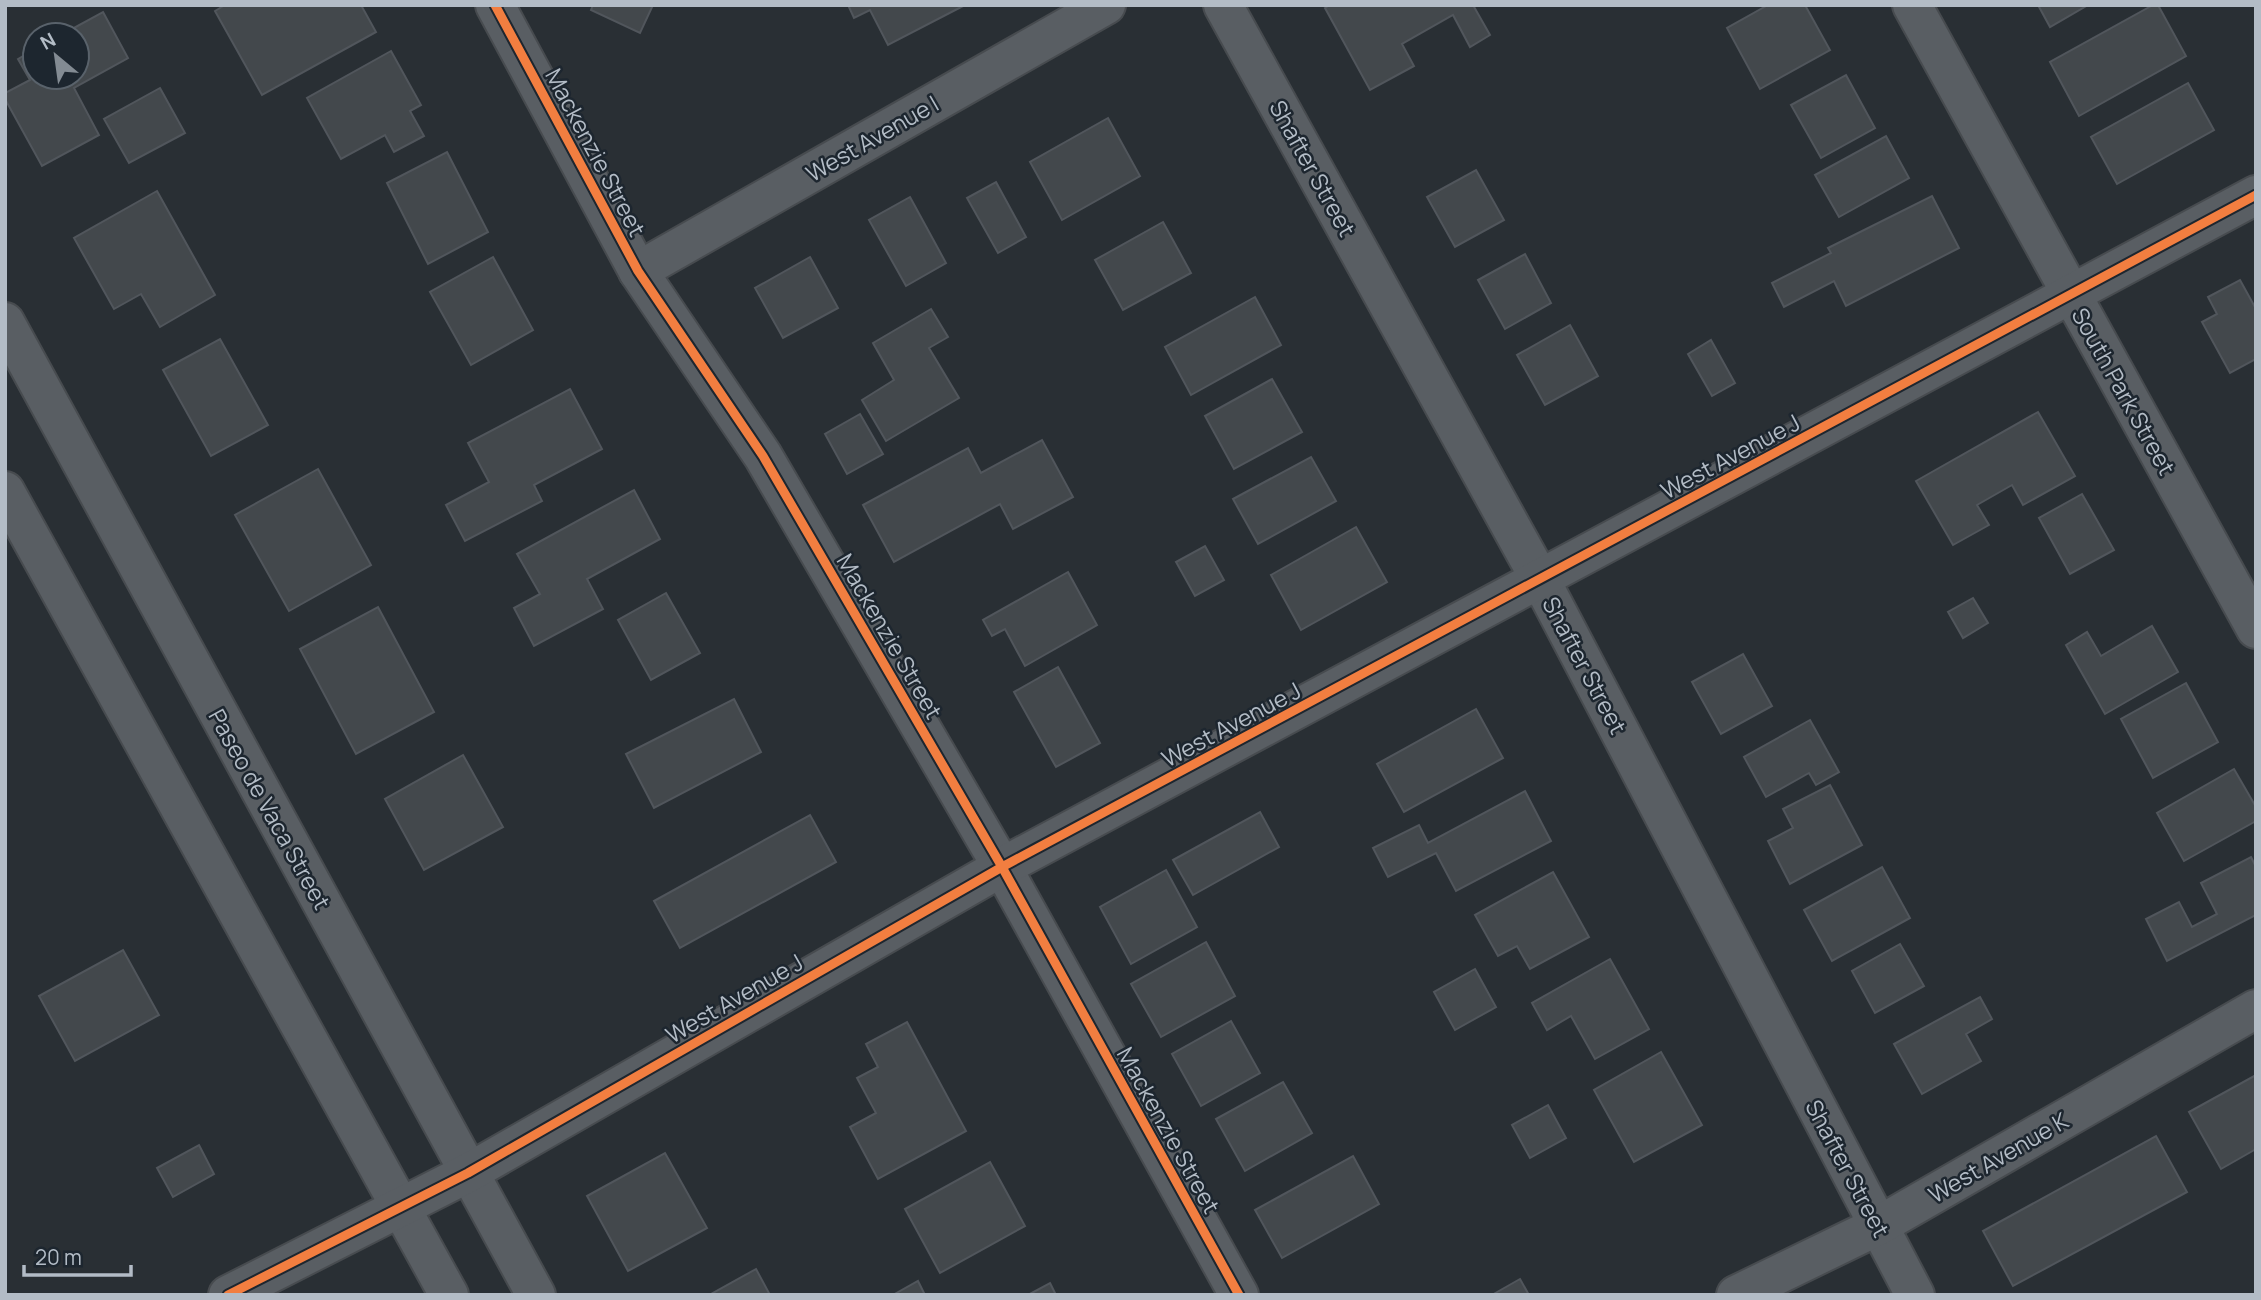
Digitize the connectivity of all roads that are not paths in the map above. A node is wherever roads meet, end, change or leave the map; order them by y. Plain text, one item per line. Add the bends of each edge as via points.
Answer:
1 (495, 5) edge
2 (1106, 5) edge
3 (1223, 5) edge
4 (1912, 5) edge
5 (2256, 195) edge
6 (638, 271) junction
7 (2071, 294) junction
8 (5, 321) edge
9 (5, 491) edge
10 (1541, 581) junction
11 (2256, 629) edge
12 (1002, 867) junction
13 (2256, 1009) edge
14 (468, 1173) junction
15 (401, 1207) junction
16 (1878, 1226) junction
17 (229, 1295) edge
18 (449, 1295) edge
19 (536, 1295) edge
20 (1239, 1295) edge
21 (1736, 1295) edge
22 (1915, 1295) edge

1 - 6 street, Mackenzie Street
2 - 6 street, West Avenue I
3 - 10 street, Shafter Street
4 - 7 street, South Park Street
5 - 7 street, West Avenue J
6 - 12 street, Mackenzie Street via 763,456
7 - 10 street, West Avenue J
7 - 11 street, South Park Street
8 - 14 street, Paseo de Vaca Street
9 - 15 street
10 - 12 street, West Avenue J
10 - 16 street, Shafter Street
12 - 14 street, West Avenue J
12 - 20 street, Mackenzie Street
13 - 16 street, West Avenue K
14 - 15 street, West Avenue J
14 - 19 street, Paseo de Vaca Street
15 - 17 street, West Avenue J
15 - 18 street
16 - 21 street, West Avenue K
16 - 22 street, Shafter Street

